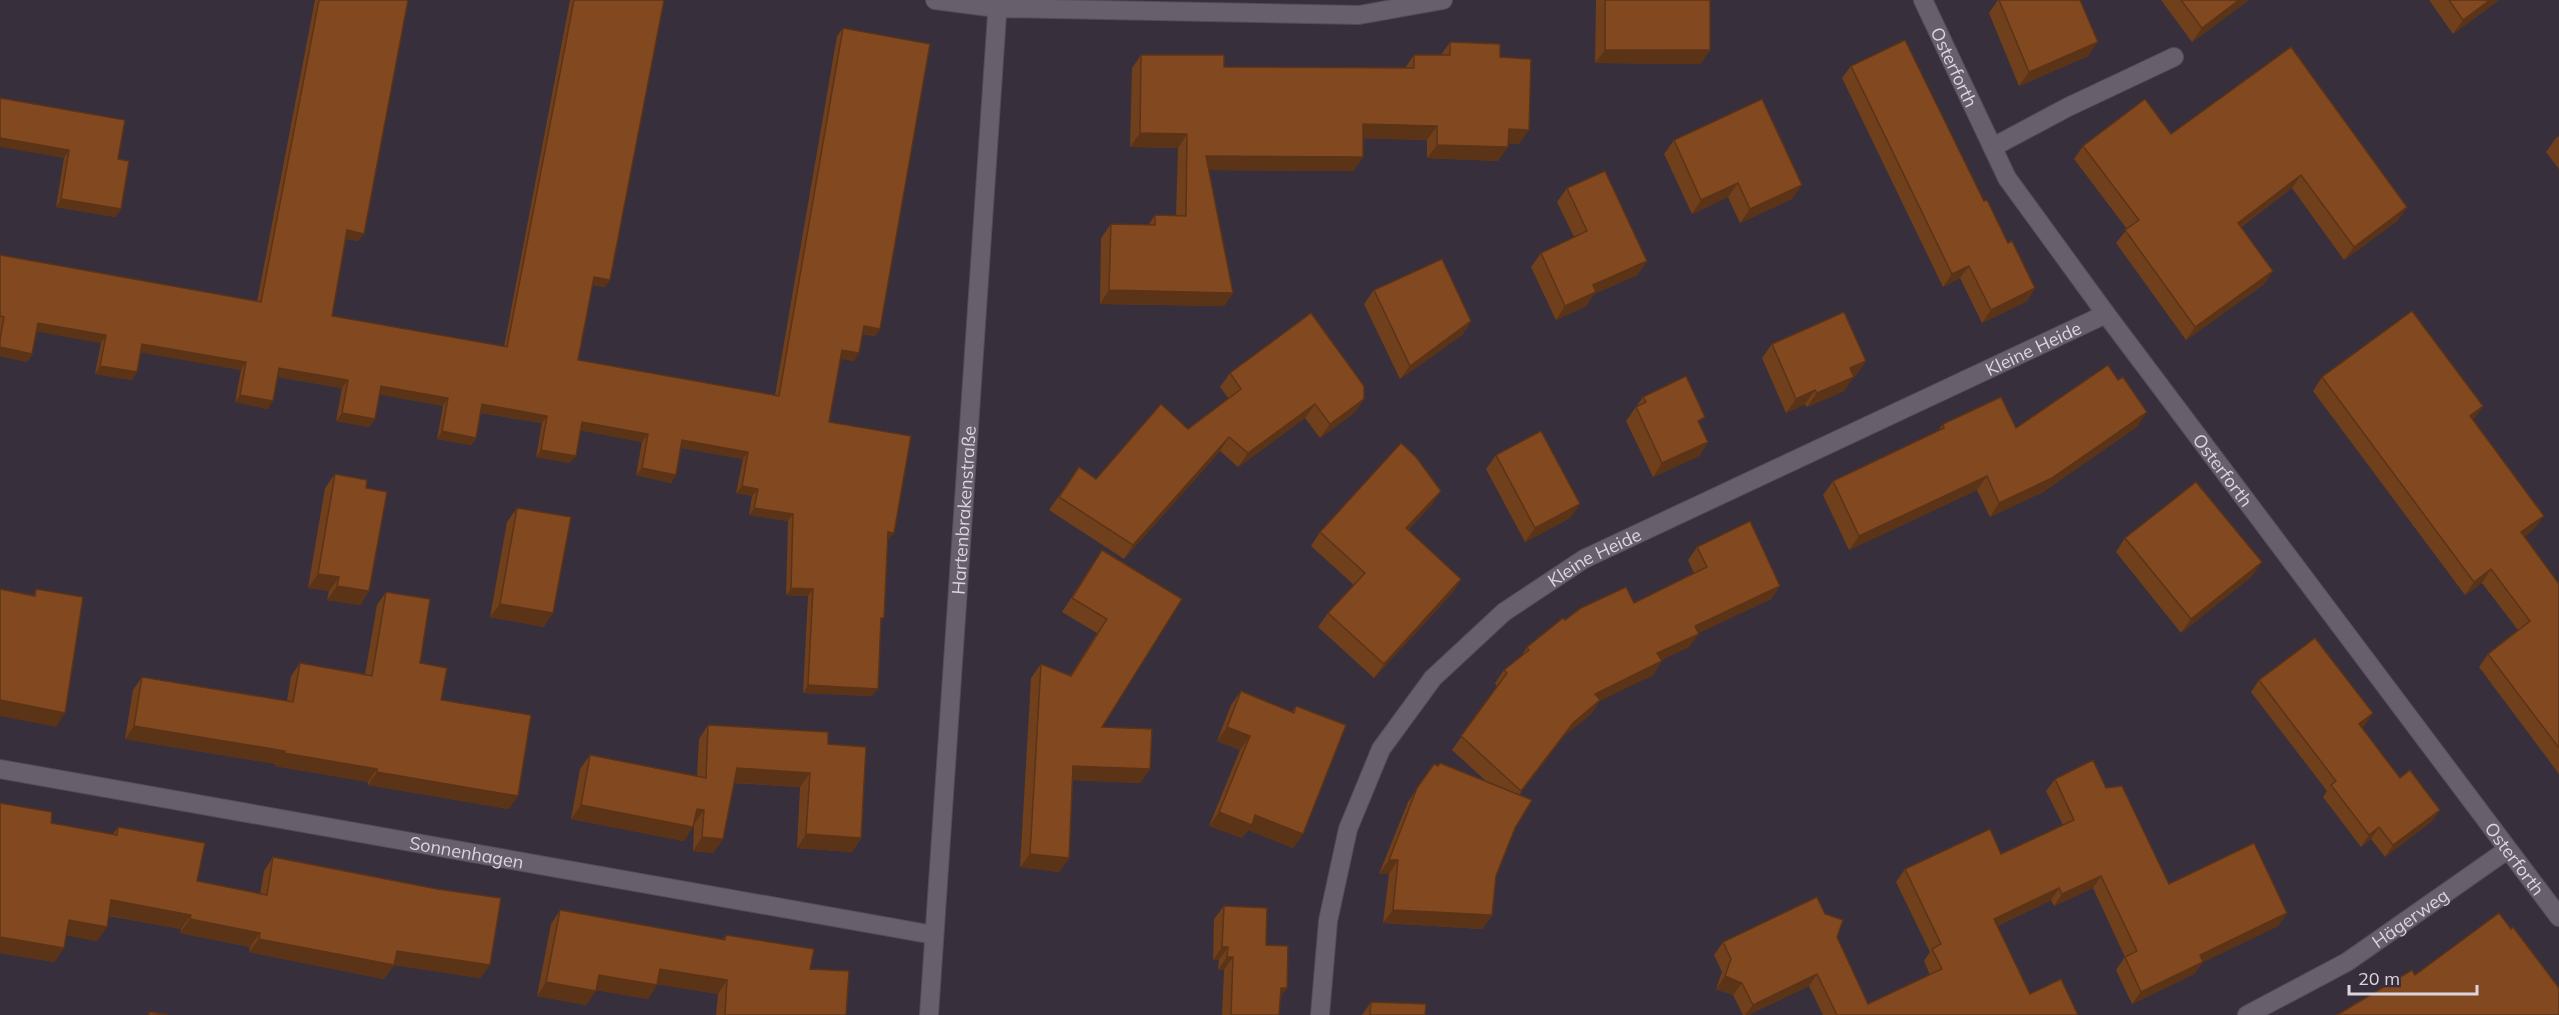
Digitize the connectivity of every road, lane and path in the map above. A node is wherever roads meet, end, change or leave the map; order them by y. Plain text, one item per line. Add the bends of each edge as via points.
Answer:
1 (935, 0) edge
2 (1443, 0) edge
3 (1923, 0) edge
4 (997, 4) edge
5 (2174, 57) dead end
6 (1993, 147) junction
7 (2106, 314) junction
8 (0, 769) edge
9 (2507, 850) junction
10 (2559, 917) edge
11 (934, 935) junction
12 (929, 1015) edge
13 (1320, 1015) edge
14 (2247, 1015) edge

1 - 4 street
2 - 4 street via 1359,15
3 - 6 street, Osterforth
4 - 11 street, Hartenbrakenstraße
5 - 6 street
6 - 7 street, Osterforth via 2007,178
7 - 9 street, Osterforth
7 - 13 street, Kleine Heide via 1584,559 1504,612 1433,678 1381,749 1348,829 1328,921
8 - 11 street, Sonnenhagen
9 - 10 street, Osterforth
9 - 14 street, Hägerweg via 2347,962
11 - 12 street, Hartenbrakenstraße

